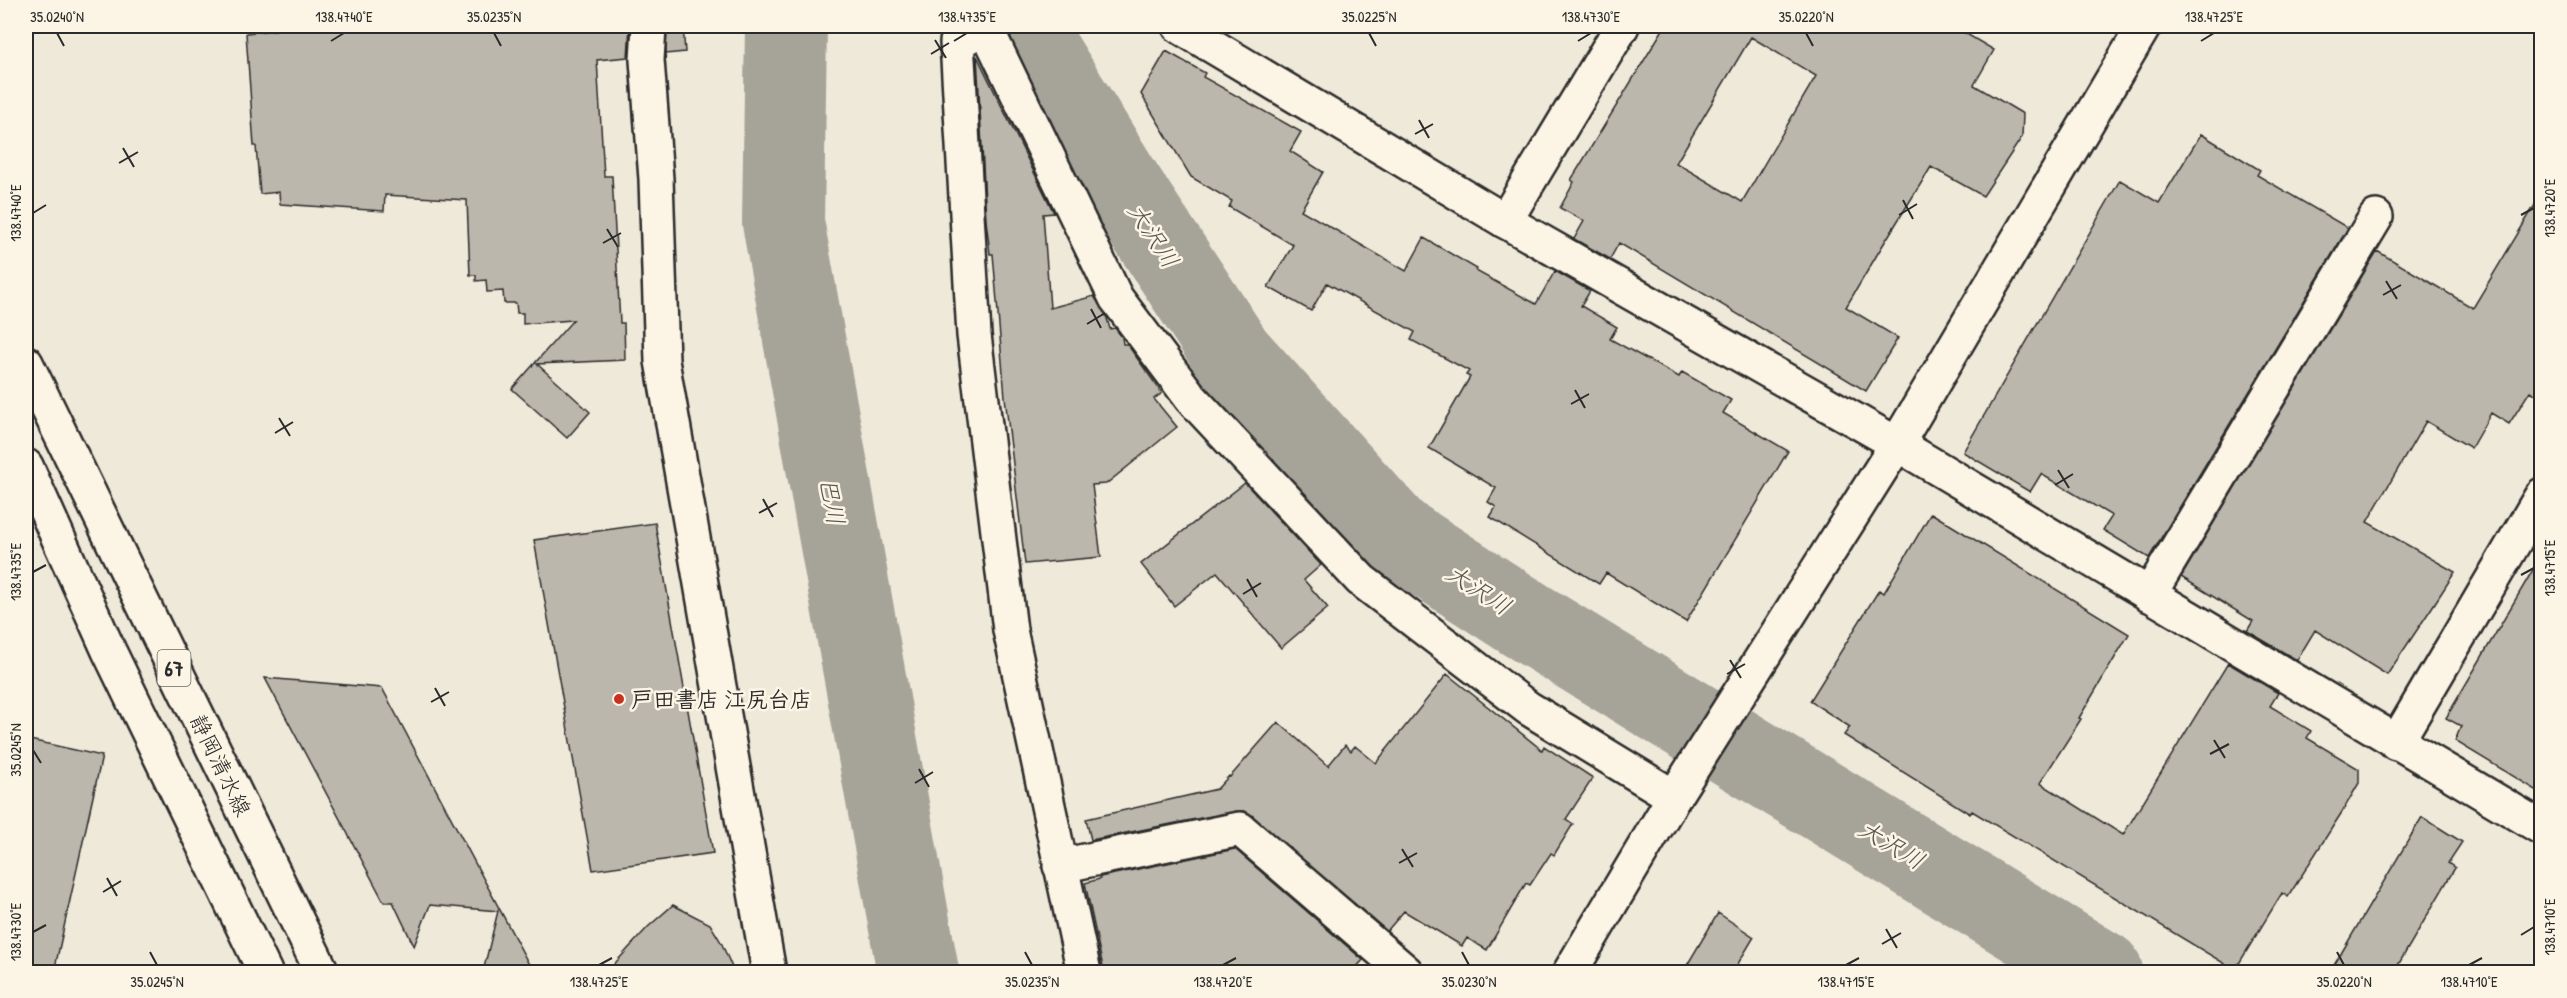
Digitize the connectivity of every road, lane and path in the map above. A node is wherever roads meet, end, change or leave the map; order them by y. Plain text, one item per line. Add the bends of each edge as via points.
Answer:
1 (649, 26) edge
2 (1179, 26) edge
3 (1622, 26) edge
4 (2144, 26) edge
5 (988, 27) edge
6 (2376, 217) dead end
7 (1505, 221) junction
8 (26, 363) edge
9 (1897, 444) junction
10 (26, 466) edge
11 (2541, 495) edge
12 (2149, 595) junction
13 (2396, 744) junction
14 (1678, 791) junction
15 (2541, 828) edge
16 (1060, 866) junction
17 (265, 972) edge
18 (322, 972) edge
19 (769, 972) edge
20 (1084, 972) edge
21 (1406, 972) edge
22 (1570, 972) edge

1 - 19 street via 647,60 656,179 662,361
2 - 7 street
3 - 7 street
4 - 9 street
5 - 14 street via 1116,298 1191,398 1361,580 1528,708
5 - 16 street via 957,42 974,335 1010,630
6 - 12 street
7 - 9 street
8 - 18 street, 静岡清水線 / 67
9 - 12 street
9 - 14 street
10 - 17 street, 67 via 109,651
11 - 13 street
12 - 13 street
13 - 15 street
14 - 22 street
16 - 20 street
16 - 21 street via 1240,829

